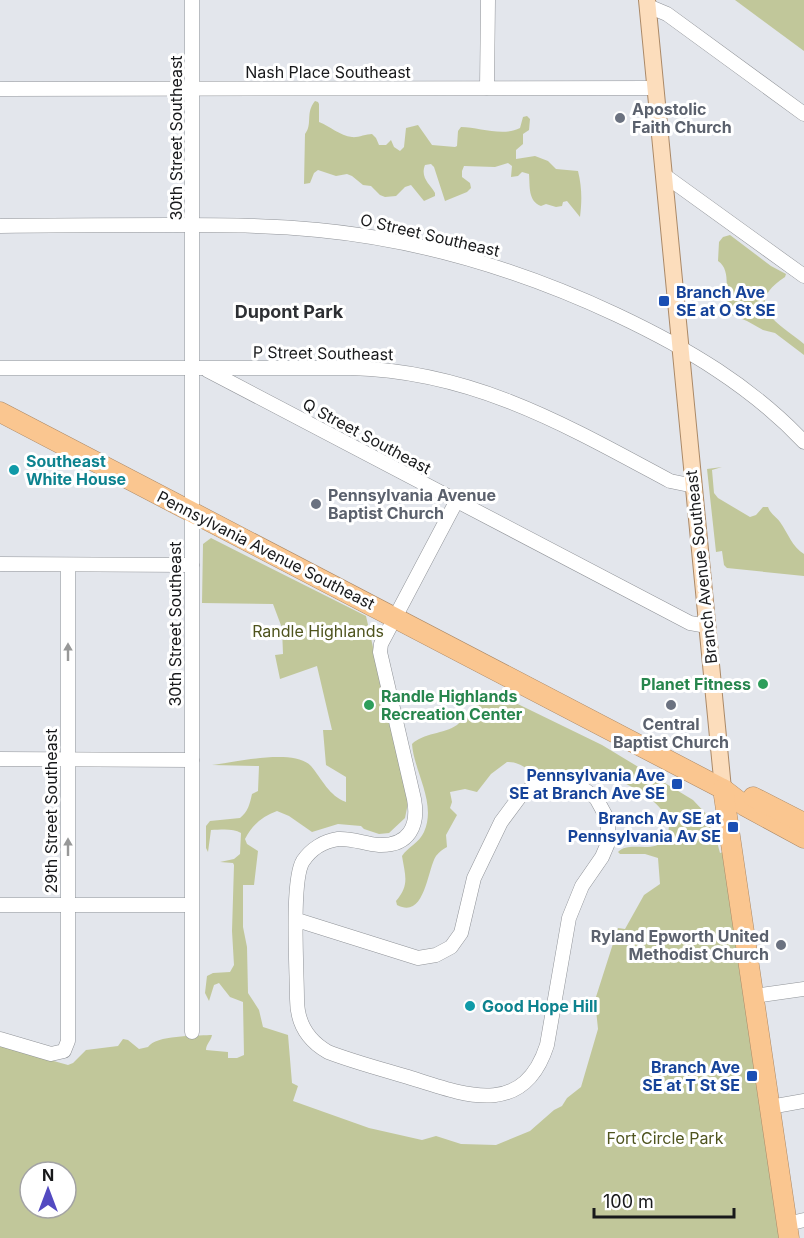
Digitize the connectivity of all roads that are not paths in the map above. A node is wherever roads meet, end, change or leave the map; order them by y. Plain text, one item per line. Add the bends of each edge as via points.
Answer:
1 (192, 0) edge
2 (488, 0) edge
3 (648, 3) edge
4 (192, 88) junction
5 (488, 88) junction
6 (656, 88) junction
7 (0, 89) edge
8 (804, 114) edge
9 (664, 175) junction
10 (192, 225) junction
11 (0, 226) edge
12 (804, 276) edge
13 (681, 347) junction
14 (0, 368) edge
15 (199, 369) junction
16 (0, 412) edge
17 (804, 442) edge
18 (694, 486) junction
19 (456, 502) junction
20 (192, 511) junction
21 (0, 564) edge
22 (68, 565) junction
23 (192, 565) junction
24 (396, 618) junction
25 (707, 626) junction
26 (0, 759) edge
27 (68, 759) junction
28 (192, 760) junction
29 (723, 789) junction
30 (804, 823) edge
31 (804, 838) edge
32 (0, 905) edge
33 (68, 905) junction
34 (191, 905) junction
35 (297, 920) junction
36 (804, 989) edge
37 (754, 996) junction
38 (192, 1032) dead end
39 (0, 1039) edge
40 (804, 1101) edge
41 (770, 1107) junction
42 (793, 1227) edge

1 - 4 street, 30th Street Southeast
2 - 5 street
3 - 6 main road, Branch Avenue Southeast
3 - 8 street
4 - 5 street, Nash Place Southeast
4 - 7 street, Nash Place Southeast
4 - 10 street, 30th Street Southeast
5 - 6 street, Nash Place Southeast
6 - 9 main road, Branch Avenue Southeast
9 - 12 street
9 - 13 main road, Branch Avenue Southeast
10 - 11 street, O Street Southeast
10 - 13 street, O Street Southeast via 320,230 444,252 552,287
10 - 15 street, 30th Street Southeast
13 - 17 street, O Street Southeast via 748,391
13 - 18 main road, Branch Avenue Southeast
14 - 15 street, P Street Southeast
15 - 18 street, P Street Southeast via 366,368 442,379 526,407 670,481
15 - 19 street, Q Street Southeast
15 - 20 street, 30th Street Southeast
16 - 20 highway, Pennsylvania Avenue Southeast
18 - 25 main road, Branch Avenue Southeast
19 - 24 street
19 - 25 street, Q Street Southeast via 690,623
20 - 23 street, 30th Street Southeast
20 - 24 highway, Pennsylvania Avenue Southeast
21 - 22 street
22 - 23 street
27 -> 22 street, 29th Street Southeast
23 - 28 street, 30th Street Southeast
24 - 29 highway, Pennsylvania Avenue Southeast
24 - 35 street via 380,652 417,814 415,825 406,837 392,844 338,839 312,851 297,876
25 - 29 main road, Branch Avenue Southeast
26 - 27 street
27 - 28 street
33 -> 27 street, 29th Street Southeast
28 - 34 street, 30th Street Southeast
29 - 30 highway, Pennsylvania Avenue Southeast via 743,792
29 - 31 highway, Pennsylvania Avenue Southeast via 745,806
29 - 37 highway, Branch Avenue Southeast
32 - 33 street
33 - 34 street
33 - 39 street, 29th Street Southeast via 66,1048 51,1054
34 - 38 street, 30th Street Southeast
35 - 35 street via 418,958 436,955 451,947 461,933 474,878 501,822 521,795 533,787 559,781 578,786 596,798 608,820 608,843 582,886 569,918 545,1051 532,1073 518,1086 494,1095 464,1094 328,1052 316,1044 304,1029 297,1006
36 - 37 street
37 - 41 highway, Branch Avenue Southeast
40 - 41 street
41 - 42 highway, Branch Avenue Southeast

